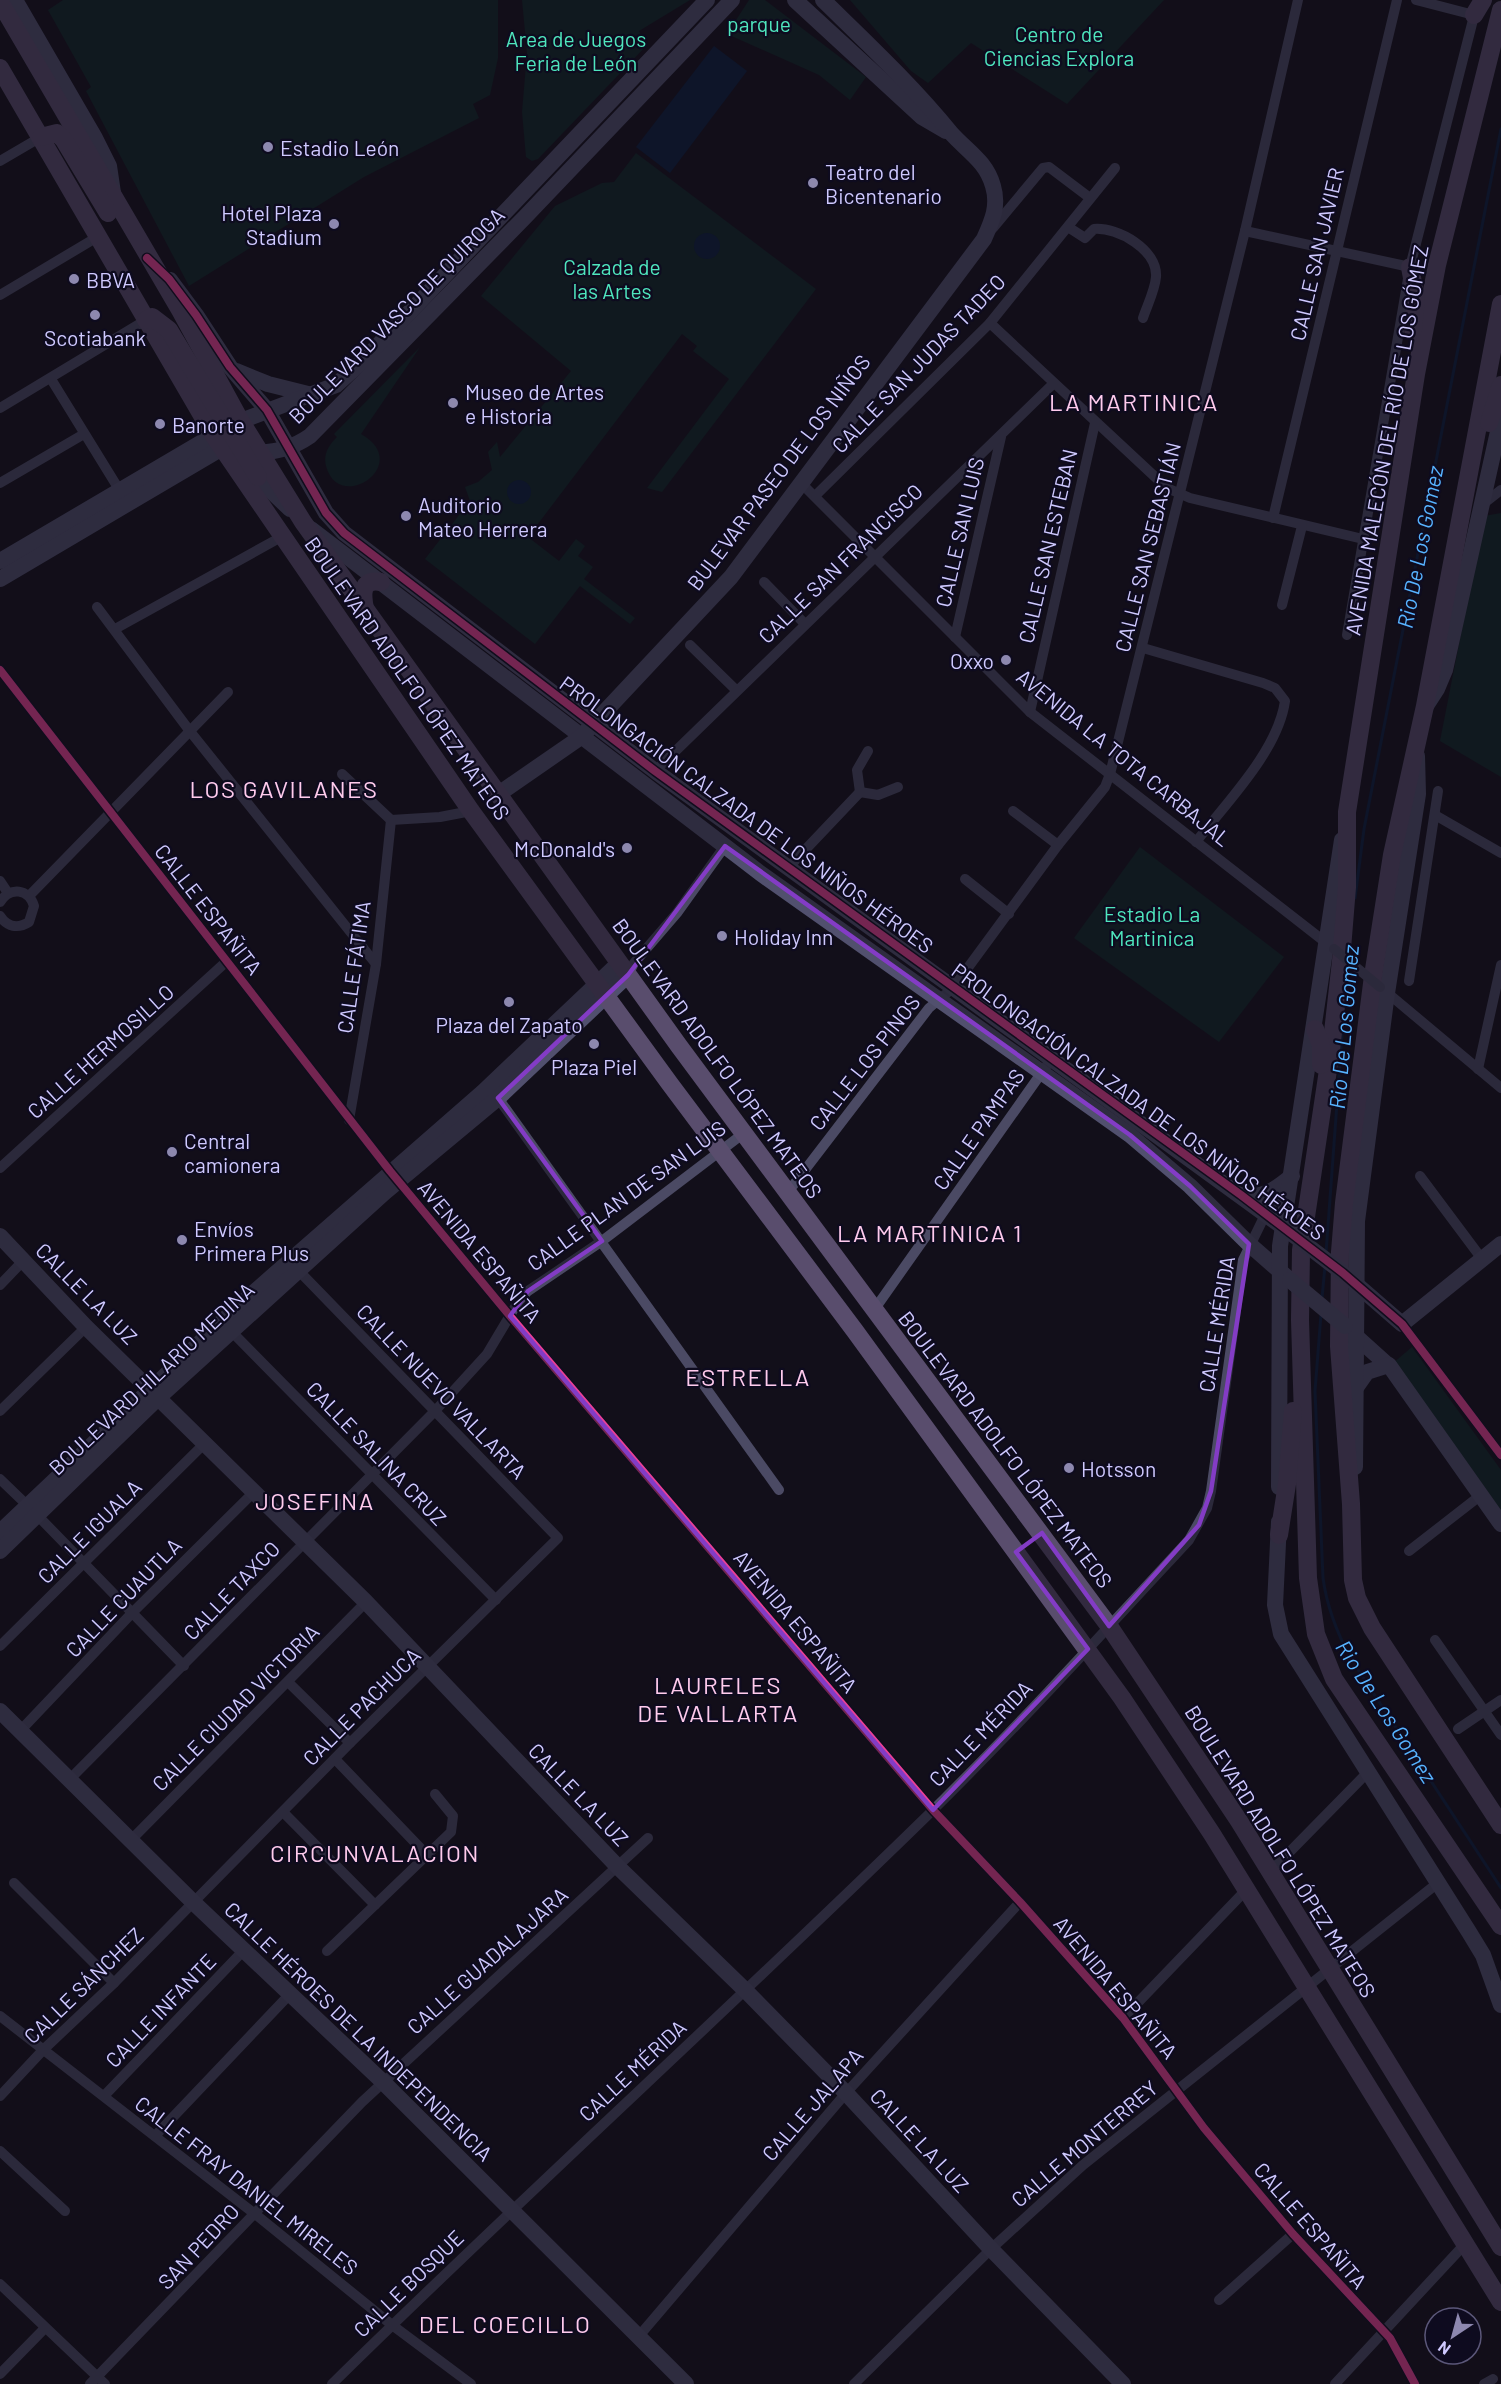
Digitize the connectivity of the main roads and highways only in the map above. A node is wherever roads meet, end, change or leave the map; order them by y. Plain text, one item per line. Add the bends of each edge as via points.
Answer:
1 (0, 2) edge
2 (1501, 10) edge
3 (0, 68) edge
4 (41, 137) junction
5 (1410, 267) road end
6 (1501, 304) edge
7 (180, 310) junction
8 (1416, 374) junction
9 (1501, 385) edge
10 (229, 436) junction
11 (258, 477) road end
12 (1460, 521) junction
13 (381, 582) road end
14 (365, 611) junction
15 (1315, 1029) road end
16 (1301, 1250) junction
17 (1300, 1320) junction
18 (1042, 1533) junction
19 (1279, 1535) road end
20 (1016, 1552) junction
21 (1501, 1825) edge
22 (1501, 1926) edge
23 (1501, 2219) edge
24 (1498, 2243) edge
25 (1501, 2302) edge

1 - 7 main road, BOULEVARD ADOLFO LÓPEZ MATEOS
2 - 8 main road, AVENIDA MALECÓN DEL RÍO DE LOS GÓMEZ via 1437,265
3 - 4 main road, BOULEVARD ADOLFO LÓPEZ MATEOS
4 - 7 main road via 57,133 64,140 135,260
4 - 10 main road, BOULEVARD ADOLFO LÓPEZ MATEOS via 146,320
5 - 8 main road via 1416,300 1412,353
6 - 12 main road
7 - 10 main road, BOULEVARD ADOLFO LÓPEZ MATEOS
8 - 16 main road, AVENIDA MALECÓN DEL RÍO DE LOS GÓMEZ via 1347,812 1347,887 1341,961
9 - 12 main road via 1474,495
10 - 11 main road
10 - 14 main road, BOULEVARD ADOLFO LÓPEZ MATEOS via 259,452
10 - 20 main road, BOULEVARD ADOLFO LÓPEZ MATEOS via 283,536 471,811
12 - 21 main road via 1392,855 1375,965 1342,1233 1339,1346 1353,1580 1362,1611
13 - 14 main road via 366,584 362,595
14 - 18 main road, BOULEVARD ADOLFO LÓPEZ MATEOS via 744,1133
15 - 16 main road via 1321,1045 1321,1066 1299,1227
16 - 17 main road, AVENIDA MALECÓN DEL RÍO DE LOS GÓMEZ
17 - 19 main road via 1287,1484
17 - 22 main road, AVENIDA MALECÓN DEL RÍO DE LOS GÓMEZ via 1308,1578 1311,1612 1324,1658 1351,1706
18 - 20 main road
18 - 24 main road, BOULEVARD ADOLFO LÓPEZ MATEOS via 1183,1735
20 - 25 main road, BOULEVARD ADOLFO LÓPEZ MATEOS via 1088,1649 1190,1801
23 - 24 main road

